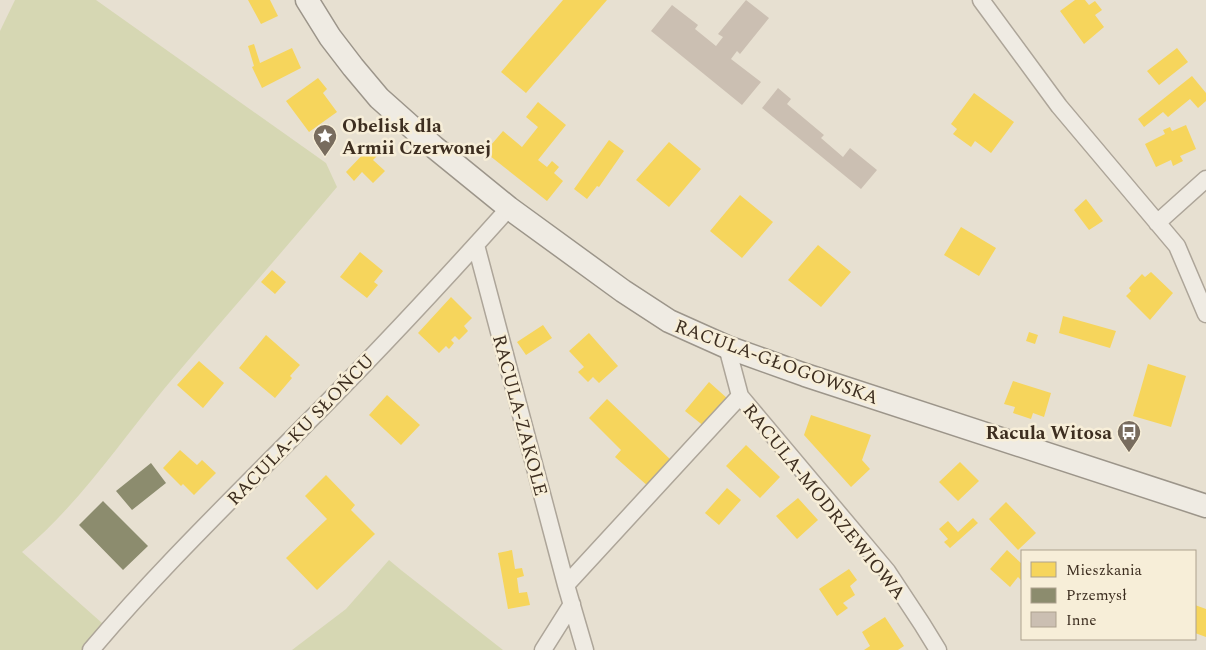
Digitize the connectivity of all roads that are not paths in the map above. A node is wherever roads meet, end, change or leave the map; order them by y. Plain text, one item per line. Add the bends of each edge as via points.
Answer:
1 (307, 0) edge
2 (982, 0) edge
3 (1206, 179) edge
4 (509, 208) junction
5 (1157, 223) junction
6 (476, 245) junction
7 (1206, 314) edge
8 (727, 347) junction
9 (740, 396) junction
10 (1206, 506) edge
11 (566, 585) junction
12 (572, 604) junction
13 (91, 650) edge
14 (543, 650) edge
15 (585, 650) edge
16 (938, 650) edge

1 - 4 street, RACULA-GŁOGOWSKA via 352,67 379,98
2 - 5 street via 1059,106
3 - 5 street
4 - 6 street, RACULA-KU SŁOŃCU
4 - 8 street, RACULA-GŁOGOWSKA via 668,322
5 - 7 street via 1177,246
6 - 11 street, RACULA-ZAKOLE
6 - 13 street, RACULA-KU SŁOŃCU via 301,430 188,542
8 - 9 street, RACULA-MODRZEWIOWA
8 - 10 street, RACULA-GŁOGOWSKA
9 - 11 street
9 - 16 street, RACULA-MODRZEWIOWA via 887,571
11 - 12 street, RACULA-ZAKOLE
12 - 14 street
12 - 15 street, RACULA-ZAKOLE

